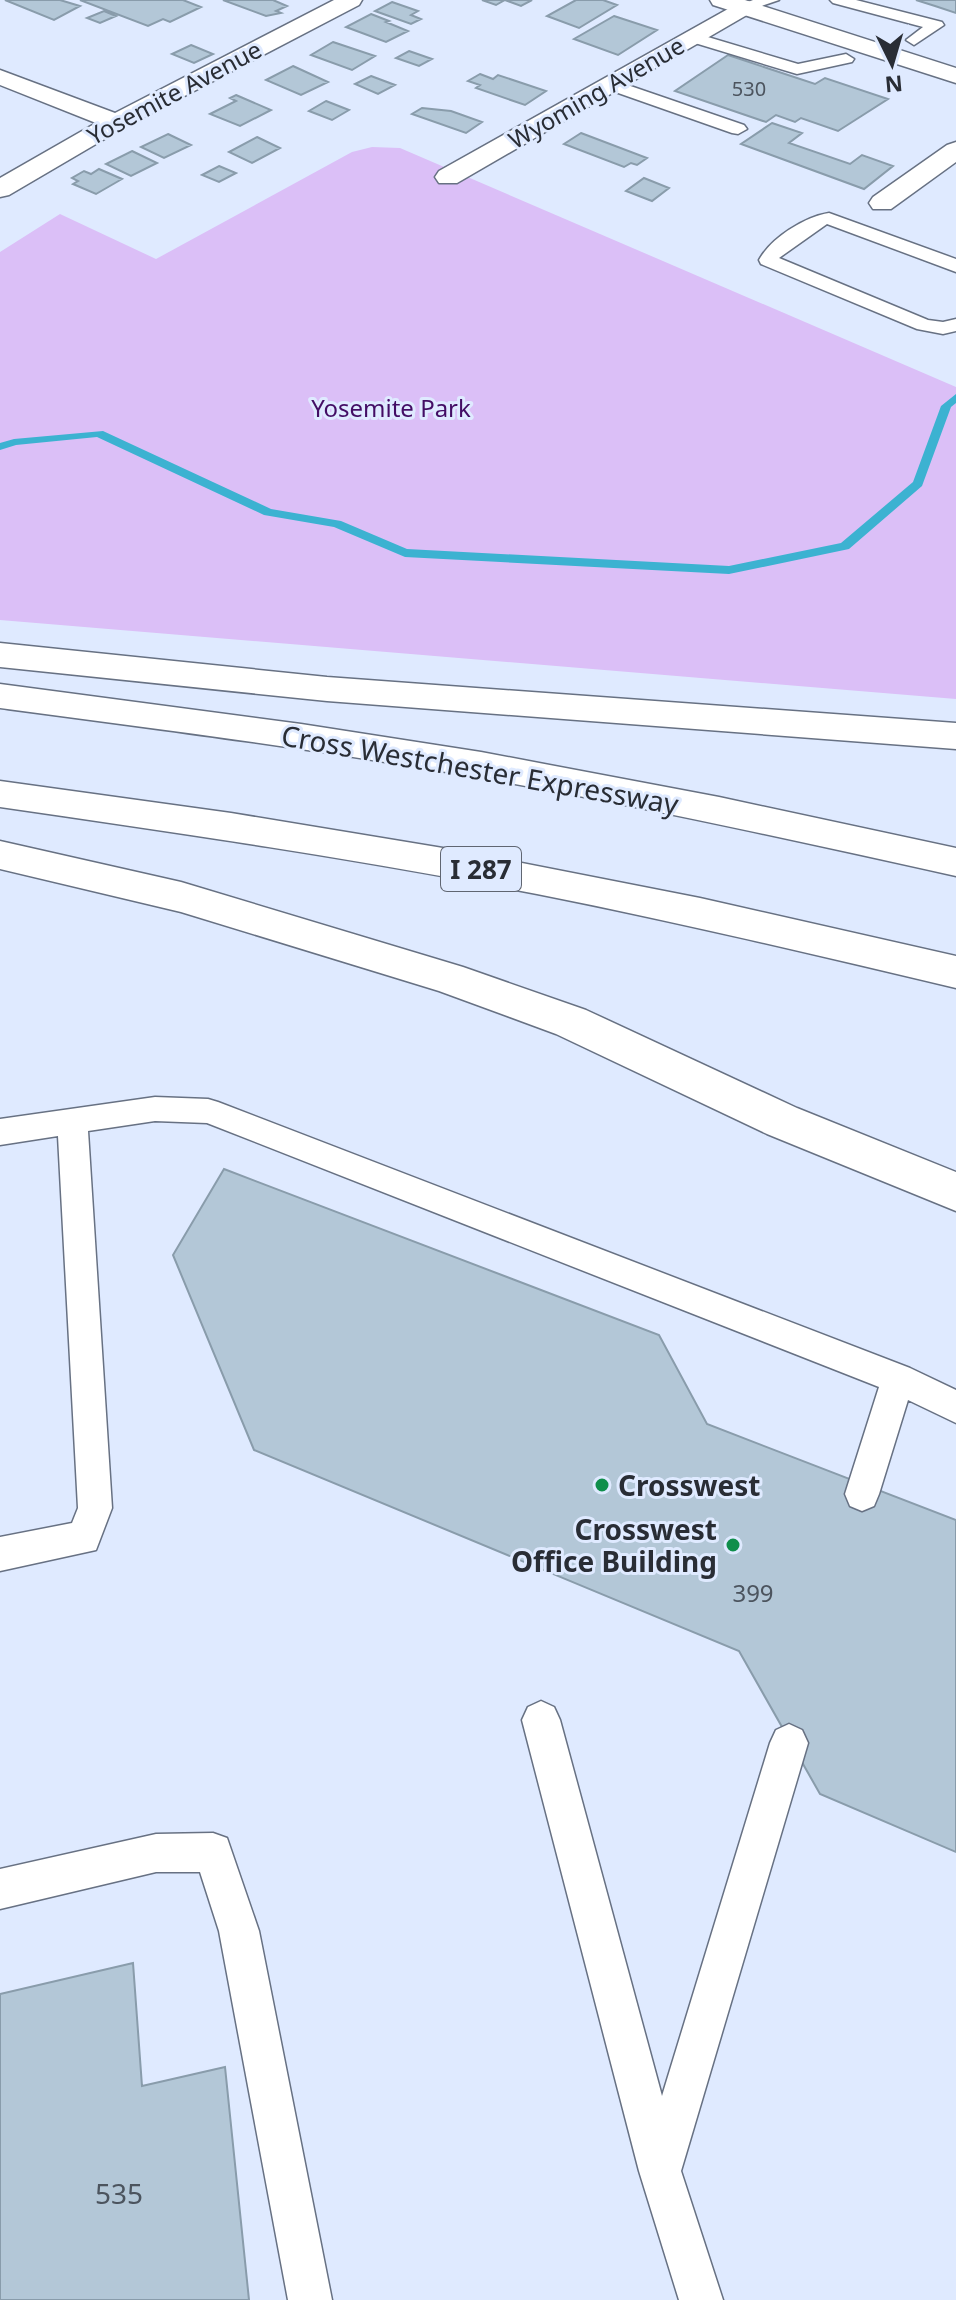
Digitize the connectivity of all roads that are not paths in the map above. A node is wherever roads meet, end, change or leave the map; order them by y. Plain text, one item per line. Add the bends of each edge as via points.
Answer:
1 (351, 0) edge
2 (771, 0) edge
3 (838, 0) edge
4 (732, 4) edge
5 (691, 37) junction
6 (914, 40) junction
7 (942, 46) dead end
8 (846, 59) junction
9 (879, 75) dead end
10 (956, 76) edge
11 (0, 77) edge
12 (610, 84) junction
13 (116, 122) junction
14 (738, 129) dead end
15 (956, 150) edge
16 (448, 177) dead end
17 (0, 189) edge
18 (882, 203) joint
19 (851, 225) junction
20 (956, 266) edge
21 (956, 325) edge
22 (0, 655) edge
23 (0, 696) edge
24 (956, 736) edge
25 (0, 794) edge
26 (0, 855) edge
27 (956, 862) edge
28 (956, 972) edge
29 (72, 1122) junction
30 (0, 1132) edge
31 (956, 1192) edge
32 (898, 1379) junction
33 (956, 1407) edge
34 (862, 1494) dead end
35 (0, 1554) edge
36 (541, 1720) dead end
37 (789, 1743) dead end
38 (0, 1889) edge
39 (660, 2171) junction
40 (310, 2300) edge
41 (701, 2300) edge

1 - 13 main road, Yosemite Avenue
2 - 4 lane
3 - 6 lane via 936,25
4 - 5 main road, Wyoming Avenue
4 - 6 main road
4 - 8 main road
4 - 10 main road
5 - 8 lane via 797,69
5 - 12 main road, Wyoming Avenue
6 - 7 main road
8 - 9 main road
11 - 13 main road
12 - 14 lane
12 - 16 main road, Wyoming Avenue
13 - 17 main road, Yosemite Avenue
15 - 18 main road
18 - 19 lane
19 - 20 lane
19 - 21 lane via 818,220 768,260 924,325
22 - 24 main road via 327,689
23 - 27 main road, Cross Westchester Expressway via 494,767
25 - 28 main road, I 287 via 445,862
26 - 31 main road via 181,897 449,978 571,1022 782,1121
29 - 30 lane
29 - 32 lane via 155,1109 208,1111
29 - 35 lane via 95,1508 84,1538
32 - 33 lane
32 - 34 lane
36 - 39 lane
37 - 39 lane
38 - 40 lane via 156,1853 213,1852 239,1931
39 - 41 lane

